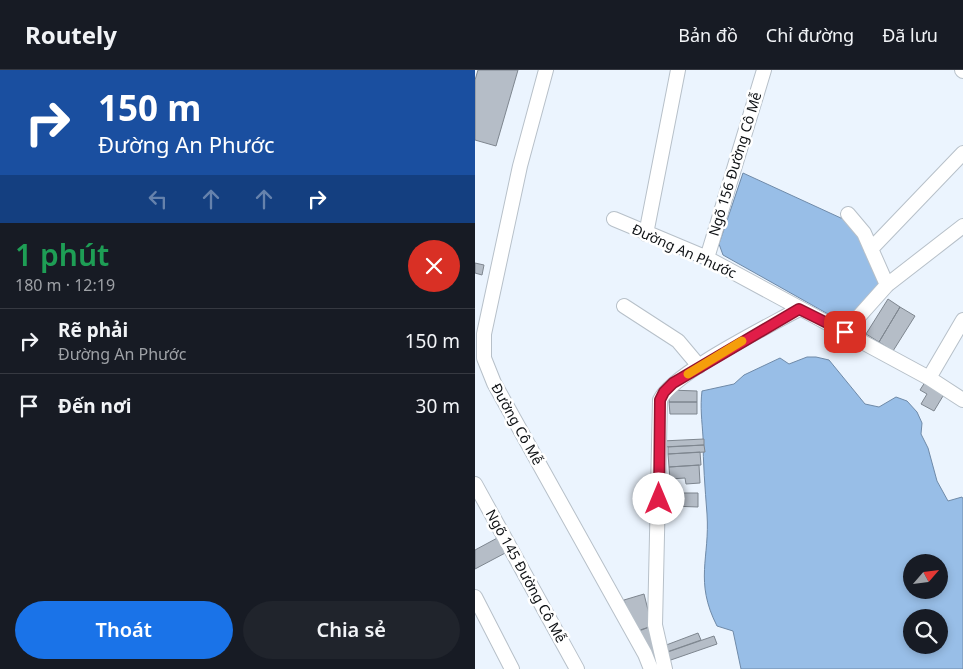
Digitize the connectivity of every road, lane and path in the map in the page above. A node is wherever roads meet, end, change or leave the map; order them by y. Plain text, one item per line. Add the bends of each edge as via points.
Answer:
1 (546, 70) edge
2 (678, 70) edge
3 (764, 70) edge
4 (963, 153) edge
5 (848, 214) dead end
6 (614, 219) dead end
7 (963, 226) edge
8 (647, 234) junction
9 (871, 249) junction
10 (707, 258) junction
11 (887, 285) junction
12 (624, 306) dead end
13 (799, 309) junction
14 (963, 320) edge
15 (845, 332) junction
16 (699, 366) junction
17 (929, 378) junction
18 (963, 399) edge
19 (475, 484) edge
20 (475, 597) edge
21 (512, 669) edge
22 (577, 669) edge
23 (651, 669) edge
24 (665, 669) edge

1 - 23 street, Đường Cô Mễ via 520,166 484,334 484,358 494,383
2 - 8 street
3 - 10 street, Ngõ 156 Đường Cô Mễ
4 - 9 street
5 - 9 street via 864,233
6 - 8 street, Đường An Phước
7 - 11 street
8 - 10 street, Đường An Phước
9 - 11 street
10 - 13 street, Đường An Phước
11 - 15 street
12 - 16 street via 678,342
13 - 15 street, Đường An Phước
13 - 16 street
14 - 17 street
15 - 17 street, Đường An Phước
16 - 24 street via 673,383 660,400 655,625
17 - 18 street, Đường An Phước
19 - 22 street, Ngõ 145 Đường Cô Mễ
20 - 21 street

